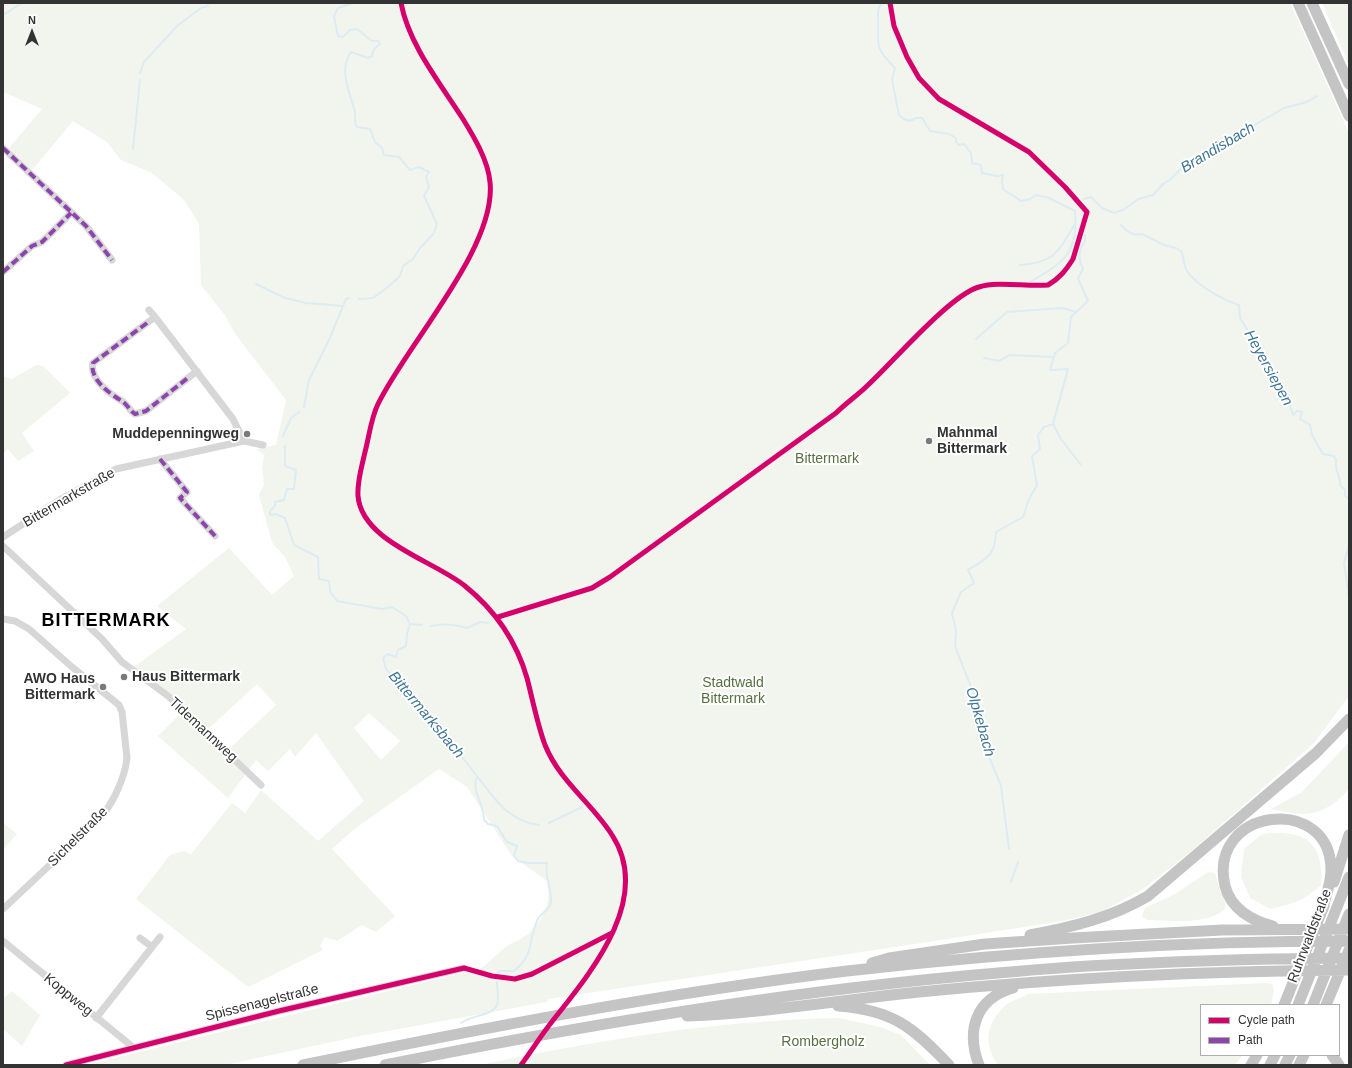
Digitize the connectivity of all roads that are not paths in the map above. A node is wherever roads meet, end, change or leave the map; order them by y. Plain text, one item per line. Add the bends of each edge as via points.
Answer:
1 (1298, 3) edge
2 (1312, 3) edge
3 (1349, 84) edge
4 (1349, 116) edge
5 (3, 148) edge
6 (71, 213) junction
7 (112, 260) dead end
8 (3, 272) edge
9 (149, 310) dead end
10 (155, 318) junction
11 (197, 371) junction
12 (244, 441) junction
13 (263, 445) dead end
14 (160, 459) junction
15 (215, 536) dead end
16 (3, 537) edge
17 (3, 546) edge
18 (3, 619) edge
19 (1349, 719) edge
20 (261, 785) dead end
21 (1349, 835) edge
22 (1349, 877) edge
23 (3, 909) edge
24 (1322, 911) junction
25 (1349, 914) edge
26 (1295, 929) junction
27 (1349, 929) edge
28 (160, 937) dead end
29 (140, 938) dead end
30 (3, 941) edge
31 (1349, 941) edge
32 (985, 944) junction
33 (152, 947) junction
34 (1349, 950) edge
35 (1349, 958) edge
36 (464, 968) dead end
37 (1349, 970) edge
38 (843, 972) junction
39 (1038, 981) junction
40 (1284, 1004) edge
41 (1298, 1004) edge
42 (1313, 1004) edge
43 (1327, 1004) edge
44 (803, 1005) junction
45 (747, 1006) junction
46 (96, 1018) junction
47 (134, 1048) junction
48 (1257, 1056) edge
49 (1262, 1056) edge
50 (1274, 1056) edge
51 (1290, 1056) edge
52 (1304, 1056) edge
53 (1333, 1056) edge
54 (66, 1065) edge
55 (303, 1065) edge
56 (385, 1065) edge
57 (949, 1065) edge
58 (979, 1065) edge
59 (1251, 1065) edge
60 (1258, 1065) edge
61 (1270, 1065) edge
62 (1285, 1065) edge
63 (1299, 1065) edge
64 (1339, 1065) edge

1 - 4 highway
2 - 3 highway
5 - 6 street
6 - 7 street via 86,226
6 - 8 street via 42,242 32,246
9 - 10 street
10 - 11 street
10 - 11 street via 93,363 93,374 115,398 122,401 132,412 141,414
11 - 12 street via 233,419
12 - 13 street, Bittermarkstraße
12 - 14 street, Bittermarkstraße
14 - 15 street via 187,492 180,498
14 - 16 street, Bittermarkstraße via 116,469
17 - 20 street, Tidemannweg via 102,639 122,662 168,696
18 - 23 street, Sichelstraße via 18,622 29,629 118,705 122,712 127,758 127,765 109,809
19 - 32 highway via 1316,753 1148,896 1102,919
21 - 24 highway via 1335,881
22 - 41 highway, Ruhrwaldstraße
24 - 26 highway via 1331,870 1325,845 1315,832 1300,822 1283,818 1264,820 1247,827 1235,838 1225,860 1224,879 1229,896 1238,909 1256,921
24 - 40 highway
25 - 42 highway
26 - 27 highway
26 - 32 highway via 1162,933
28 - 33 street
29 - 33 street
30 - 46 street, Koppweg
31 - 38 highway via 1162,945 1073,950
32 - 38 highway via 889,958
33 - 46 street
34 - 43 highway
35 - 45 highway via 1170,962 1060,968 922,980
36 - 47 street, Spissenagelstraße via 272,1012
37 - 39 highway via 1163,974
38 - 55 highway via 558,1016
39 - 44 highway
39 - 58 highway via 1004,991 981,1010 974,1026 972,1042
44 - 45 highway
44 - 57 highway via 853,1008 888,1016 919,1034
45 - 56 highway via 640,1018
46 - 47 street, Koppweg
47 - 54 street, Spissenagelstraße
48 - 59 highway
49 - 60 highway
50 - 61 highway
51 - 62 highway
52 - 63 highway
53 - 64 highway

